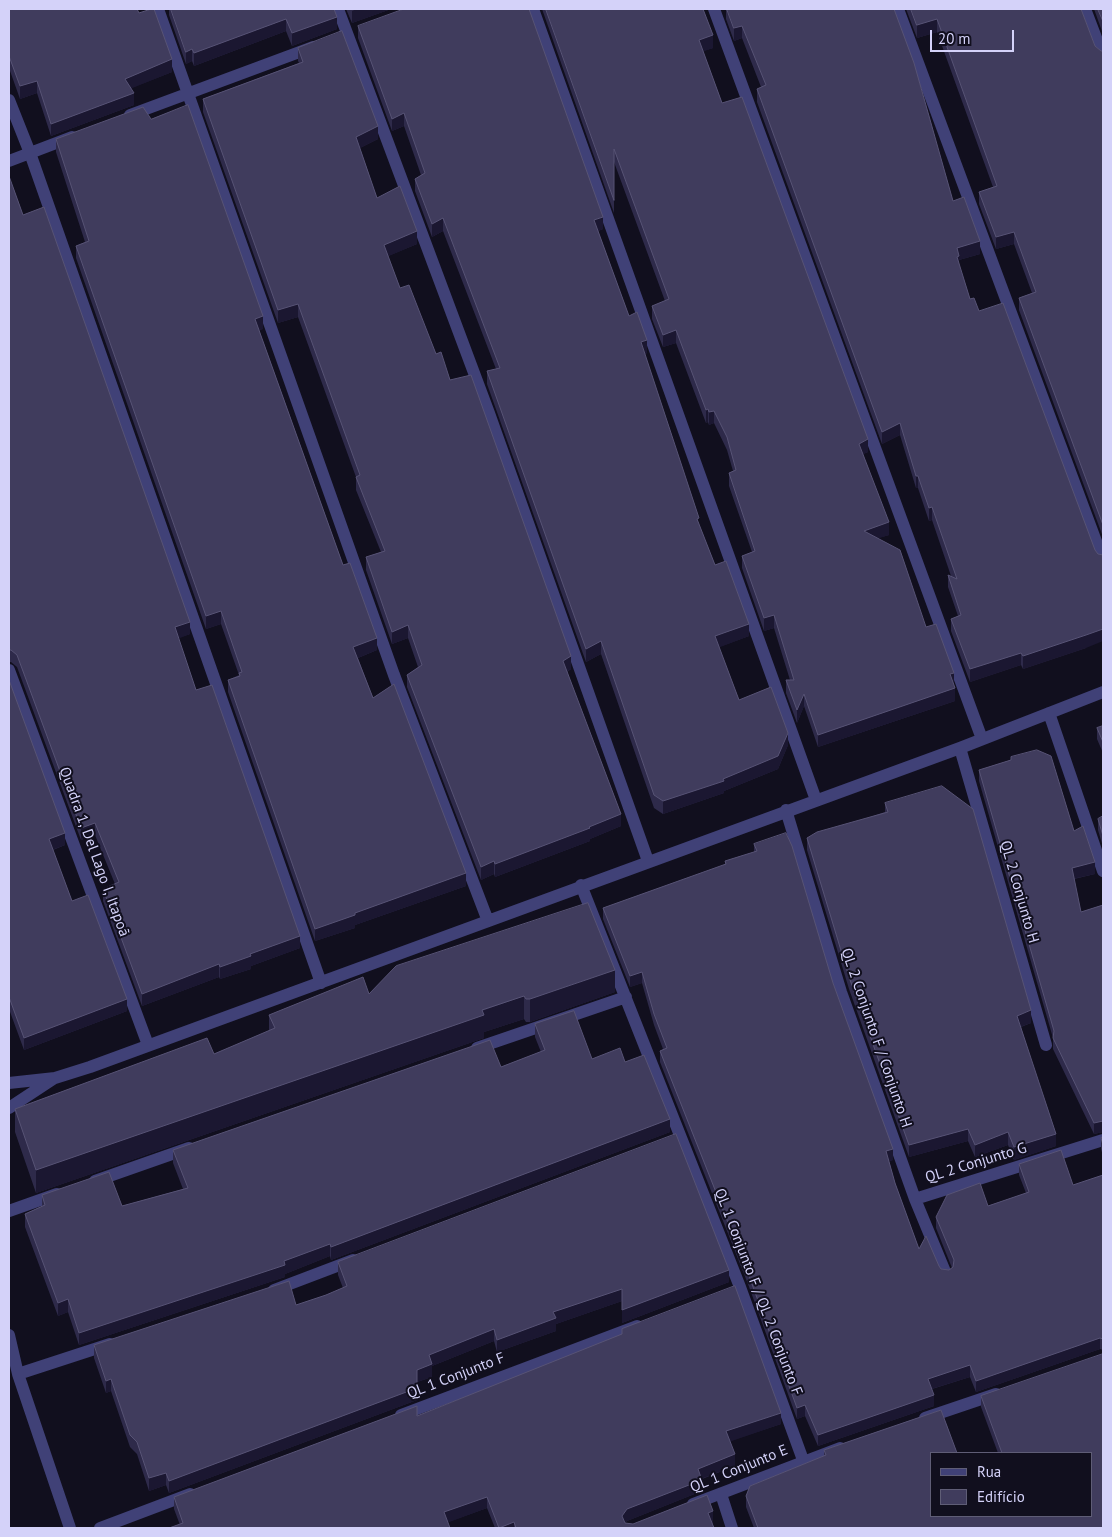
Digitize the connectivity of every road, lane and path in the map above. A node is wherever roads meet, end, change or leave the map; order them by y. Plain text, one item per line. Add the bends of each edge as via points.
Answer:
1 (158, 9) edge
2 (338, 9) edge
3 (533, 9) edge
4 (714, 9) edge
5 (898, 9) edge
6 (1085, 9) edge
7 (342, 36) junction
8 (1103, 56) edge
9 (188, 94) junction
10 (9, 100) edge
11 (114, 122) edge
12 (86, 132) edge
13 (30, 153) junction
14 (9, 161) edge
15 (1103, 560) edge
16 (9, 670) edge
17 (1103, 692) edge
18 (1049, 713) junction
19 (982, 740) junction
20 (960, 748) junction
21 (816, 800) junction
22 (786, 810) junction
23 (648, 861) junction
24 (1103, 871) edge
25 (581, 885) junction
26 (488, 921) junction
27 (321, 982) junction
28 (626, 997) junction
29 (148, 1045) junction
30 (1046, 1045) dead end
31 (467, 1052) edge
32 (55, 1078) junction
33 (9, 1083) edge
34 (9, 1108) edge
35 (1103, 1140) edge
36 (205, 1143) edge
37 (84, 1185) edge
38 (65, 1192) edge
39 (915, 1199) junction
40 (9, 1211) edge
41 (362, 1256) edge
42 (946, 1274) edge
43 (263, 1294) edge
44 (647, 1322) edge
45 (9, 1335) edge
46 (122, 1340) edge
47 (18, 1374) junction
48 (1009, 1389) edge
49 (388, 1420) edge
50 (916, 1422) edge
51 (850, 1444) edge
52 (803, 1460) junction
53 (202, 1490) edge
54 (721, 1494) junction
55 (684, 1508) edge
56 (70, 1528) edge
57 (100, 1528) edge
58 (732, 1528) edge

1 - 9 street
2 - 7 street
3 - 21 street
4 - 19 street
5 - 15 street
6 - 8 street
7 - 9 street
7 - 23 street via 489,413
9 - 11 street
9 - 26 street via 394,675
10 - 13 street
12 - 13 street
13 - 14 street
13 - 27 street
16 - 29 street, Quadra 1, Del Lago I, Itapoã
17 - 18 street
18 - 19 street
18 - 24 street
19 - 20 street
20 - 21 street
20 - 30 street, QL 2 Conjunto H
21 - 22 street
22 - 23 street
22 - 39 street, QL 2 Conjunto F / Conjunto H via 840,992
23 - 25 street
25 - 26 street
25 - 28 street, QL 1 Conjunto F / QL 2 Conjunto F
26 - 27 street
27 - 29 street
28 - 31 street
28 - 52 street, QL 1 Conjunto F / QL 2 Conjunto F via 676,1137
29 - 32 street
32 - 33 street
32 - 34 street
35 - 39 street, QL 2 Conjunto G
36 - 37 street
38 - 40 street
39 - 42 street, QL 2 Conjunto F / Conjunto H
41 - 43 street
44 - 49 street, QL 1 Conjunto F
45 - 47 street
46 - 47 street
47 - 56 street
48 - 50 street
51 - 52 street, QL 1 Conjunto E
52 - 54 street, QL 1 Conjunto E
53 - 57 street
54 - 55 street, QL 1 Conjunto E
54 - 58 street

